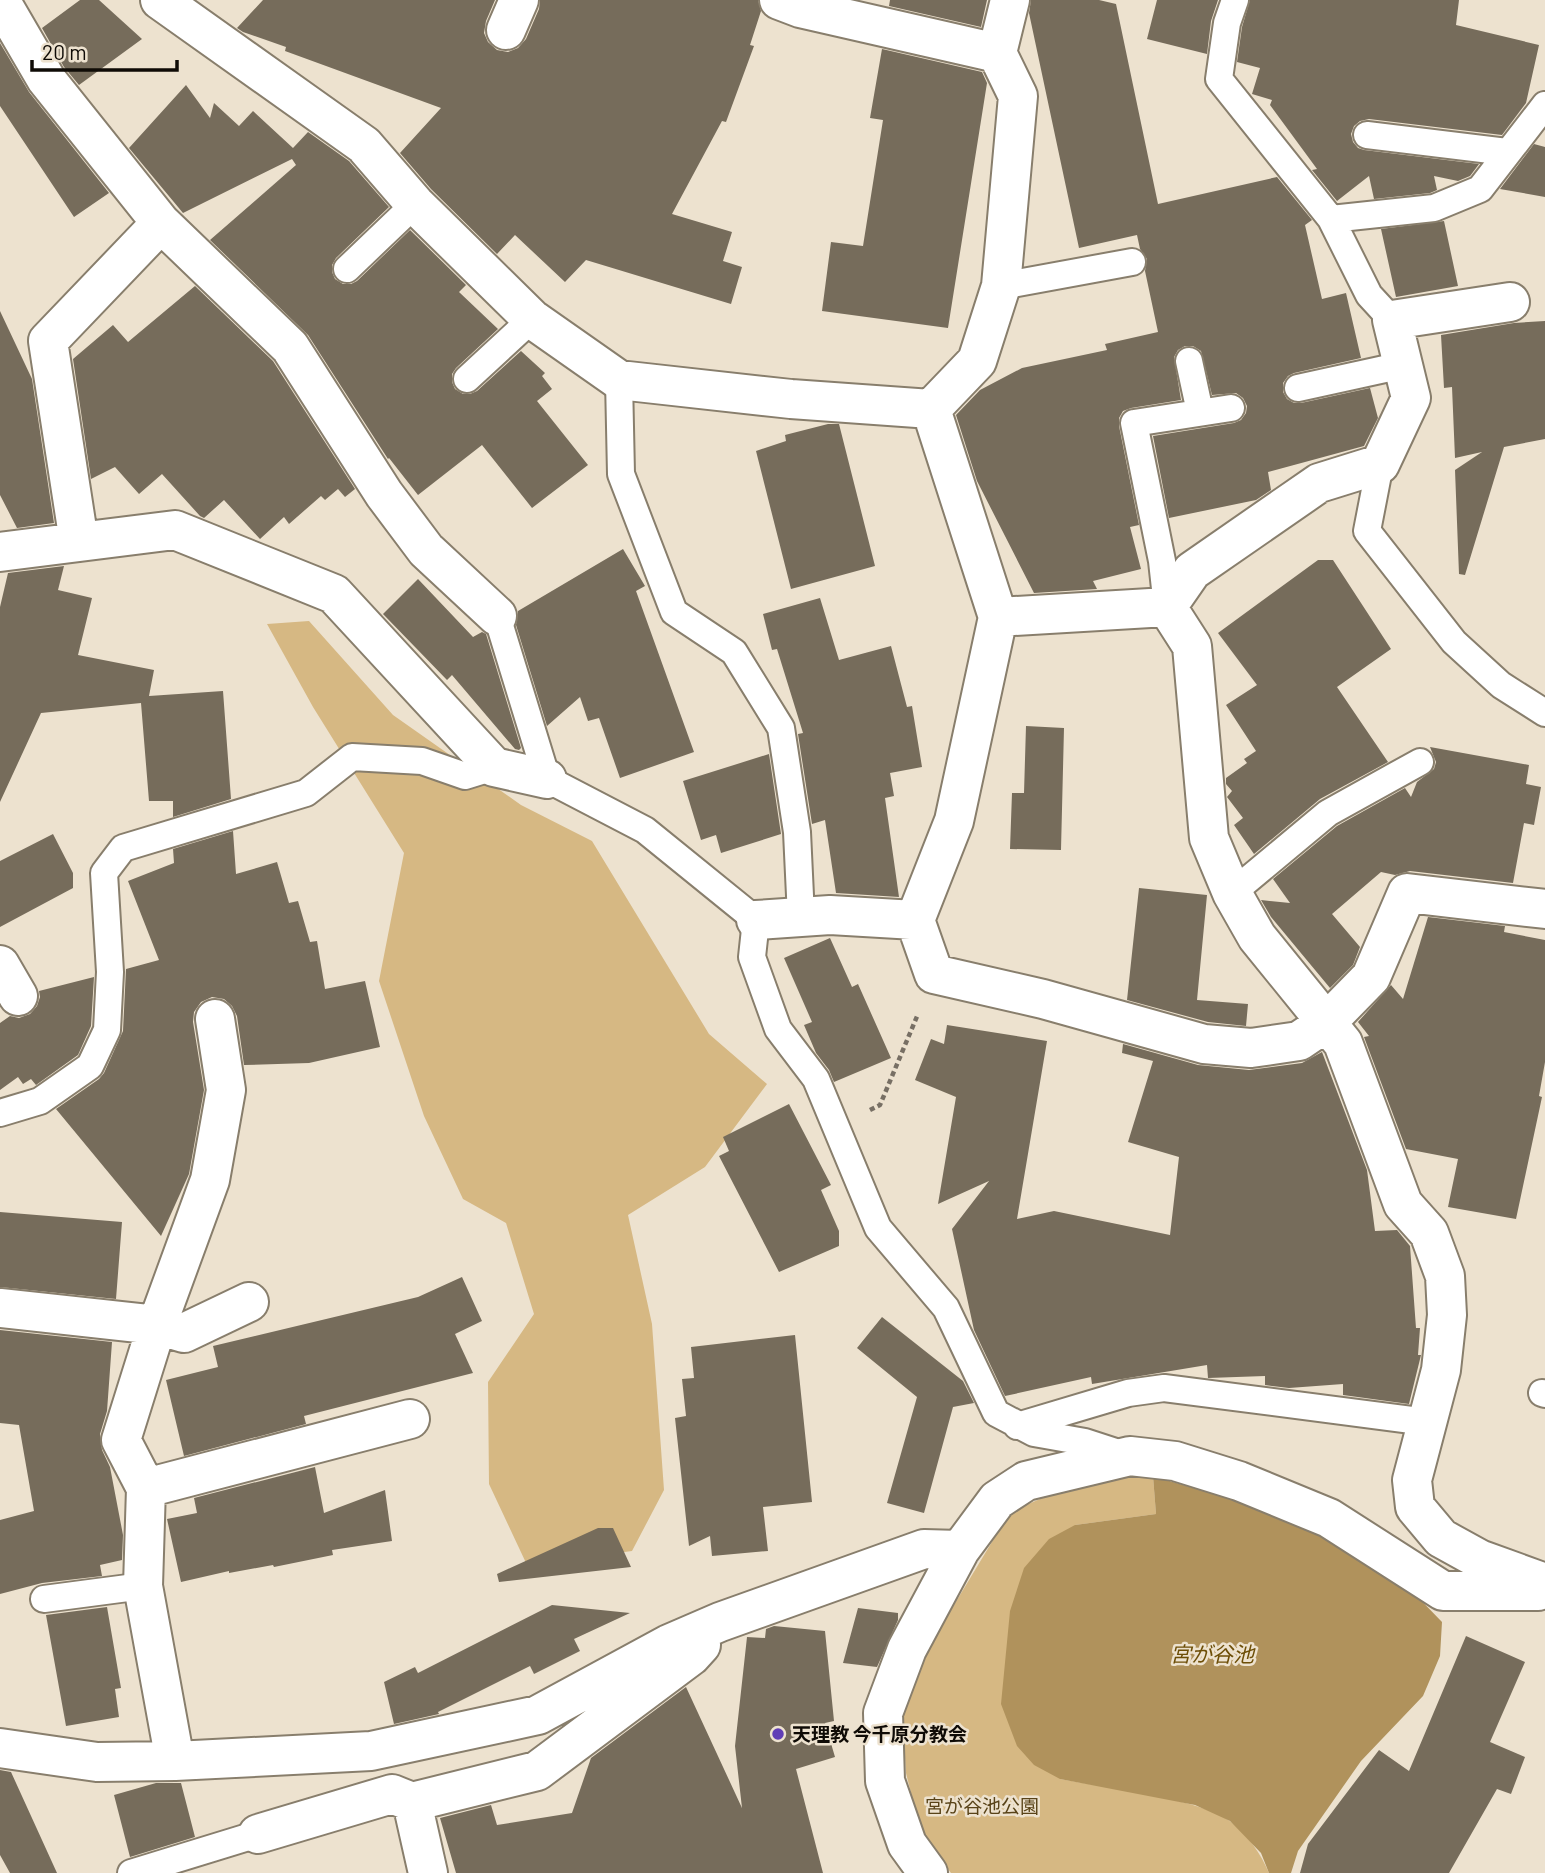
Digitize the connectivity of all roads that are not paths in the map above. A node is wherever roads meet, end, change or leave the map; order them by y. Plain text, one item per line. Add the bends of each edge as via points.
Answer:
1 (2, 0) edge
2 (160, 0) edge
3 (1010, 0) edge
4 (1235, 0) edge
5 (794, 3) edge
6 (997, 53) junction
7 (1545, 105) edge
8 (1367, 135) dead end
9 (1507, 152) junction
10 (415, 204) junction
11 (1331, 219) junction
12 (161, 223) junction
13 (1132, 262) dead end
14 (347, 269) dead end
15 (1001, 286) junction
16 (1510, 302) dead end
17 (532, 319) junction
18 (1392, 320) junction
19 (1189, 360) dead end
20 (1403, 365) junction
21 (467, 379) dead end
22 (619, 380) junction
23 (1298, 388) dead end
24 (1231, 408) dead end
25 (931, 409) junction
26 (1200, 412) junction
27 (1380, 464) junction
28 (79, 542) junction
29 (0, 552) edge
30 (1167, 607) junction
31 (496, 616) joint
32 (999, 617) junction
33 (1545, 713) edge
34 (1420, 762) dead end
35 (494, 767) junction
36 (547, 779) junction
37 (1232, 893) junction
38 (1545, 909) edge
39 (801, 917) junction
40 (756, 920) junction
41 (915, 920) junction
42 (215, 1019) dead end
43 (1327, 1023) junction
44 (0, 1114) edge
45 (249, 1302) dead end
46 (0, 1308) edge
47 (157, 1325) junction
48 (410, 1419) dead end
49 (1427, 1422) junction
50 (1017, 1426) junction
51 (1130, 1456) junction
52 (146, 1488) junction
53 (960, 1550) junction
54 (1545, 1583) edge
55 (143, 1586) junction
56 (1545, 1591) edge
57 (44, 1599) dead end
58 (720, 1622) junction
59 (0, 1748) edge
60 (175, 1761) junction
61 (412, 1802) junction
62 (258, 1835) joint
63 (131, 1873) edge
64 (428, 1873) edge
65 (928, 1873) edge

1 - 12 street via 46,79
2 - 10 street via 365,145
3 - 6 street
4 - 11 lane via 1219,79
5 - 6 street
6 - 15 street via 1018,96
7 - 9 lane
8 - 9 lane
9 - 11 lane via 1480,189 1434,208
10 - 14 lane
10 - 17 street
11 - 18 lane via 1369,295
12 - 28 street via 48,341
12 - 31 street via 290,347 384,494 426,550
13 - 15 lane
15 - 25 street via 977,361
16 - 18 street
17 - 21 lane
17 - 22 street
18 - 20 street
19 - 26 lane
20 - 23 lane
20 - 27 street via 1411,398
22 - 25 street
22 - 39 lane via 621,474 674,612 734,652 780,728 797,832
24 - 26 lane
25 - 32 street
26 - 30 lane via 1134,424
27 - 30 street via 1319,483 1192,571
27 - 33 lane via 1367,531 1454,642 1501,685
28 - 29 street
28 - 35 street via 175,530 334,594
30 - 32 street
30 - 37 street via 1192,646 1209,838
31 - 36 lane
32 - 41 street via 954,821
34 - 37 lane via 1328,813
35 - 36 street
35 - 44 lane via 465,776 422,761 352,757 306,793 123,848 104,873 110,972 107,1030 90,1066 40,1101
36 - 40 lane via 645,830
37 - 43 street via 1257,937
38 - 43 street via 1407,893 1371,977
39 - 40 street
39 - 41 street
40 - 50 lane via 752,957 778,1029 816,1079 878,1228 946,1308 996,1413
41 - 43 street via 934,974 1204,1044 1251,1048 1299,1041
42 - 47 street via 226,1090 210,1180
43 - 49 street via 1343,1043 1403,1204 1429,1233 1445,1276 1447,1315 1441,1370
45 - 47 street via 184,1333
46 - 47 street
47 - 52 street via 121,1440
48 - 52 street
49 - 50 lane via 1164,1388 1128,1393
49 - 54 street via 1412,1480 1415,1507 1441,1538 1479,1559
50 - 51 lane
51 - 53 street via 1026,1480 997,1500
51 - 56 street via 1175,1461 1240,1481 1329,1518 1443,1591
52 - 55 street
53 - 58 street via 924,1549
53 - 65 street via 907,1649 883,1713 885,1781 907,1844
55 - 57 lane
55 - 60 street
58 - 60 street via 669,1644 538,1715 371,1751
58 - 61 street via 691,1656 537,1770
59 - 60 street via 97,1762
61 - 62 street via 392,1794
61 - 64 street
62 - 63 lane

